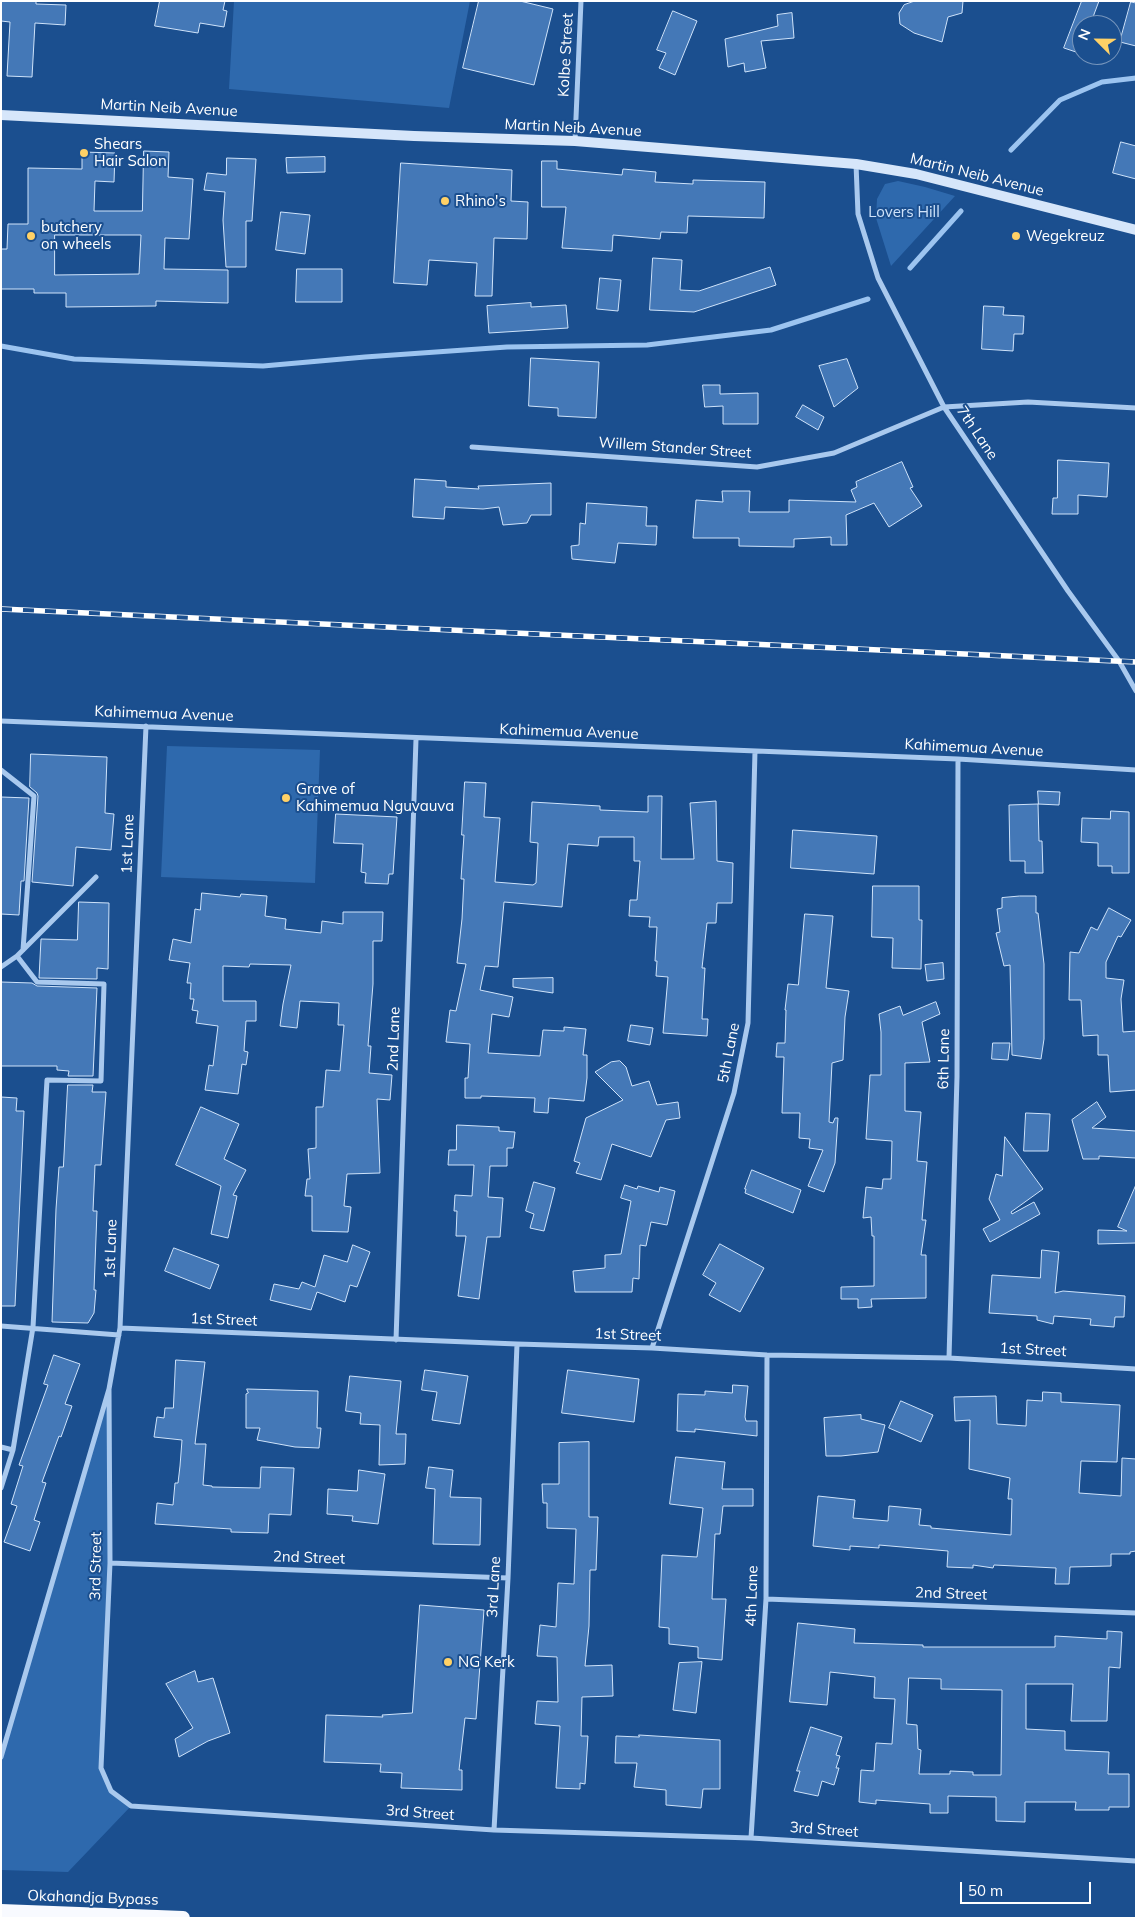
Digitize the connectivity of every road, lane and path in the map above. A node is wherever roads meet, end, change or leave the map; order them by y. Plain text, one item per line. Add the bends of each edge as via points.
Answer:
1 (582, 1) edge
2 (1, 115) edge
3 (575, 141) junction
4 (856, 164) junction
5 (1136, 230) edge
6 (944, 407) junction
7 (1136, 408) edge
8 (472, 447) dead end
9 (1136, 691) edge
10 (1, 721) edge
11 (146, 726) junction
12 (416, 739) junction
13 (755, 751) junction
14 (958, 759) junction
15 (1, 770) edge
16 (1136, 770) edge
17 (96, 877) dead end
18 (23, 950) junction
19 (18, 956) junction
20 (1, 967) edge
21 (1, 1326) edge
22 (33, 1328) junction
23 (120, 1328) junction
24 (119, 1335) junction
25 (396, 1340) junction
26 (517, 1344) junction
27 (652, 1348) junction
28 (767, 1355) junction
29 (949, 1358) junction
30 (1136, 1369) edge
31 (109, 1389) junction
32 (1, 1447) edge
33 (14, 1450) junction
34 (1, 1488) edge
35 (110, 1563) junction
36 (508, 1578) junction
37 (766, 1599) junction
38 (1136, 1614) edge
39 (1, 1757) edge
40 (494, 1830) junction
41 (751, 1838) junction
42 (1136, 1861) edge
43 (1, 1911) edge
44 (183, 1918) edge

1 - 3 street, Kolbe Street
2 - 3 main road, Martin Neib Avenue
3 - 4 main road, Martin Neib Avenue
4 - 5 main road, Martin Neib Avenue via 916,174
4 - 6 street, 7th Lane via 858,214 878,278
6 - 7 street, Willem Stander Street via 1028,402
6 - 8 street, Willem Stander Street via 834,453 757,467
6 - 9 street, 7th Lane via 1119,661
10 - 11 street, Kahimemua Avenue
11 - 12 street, Kahimemua Avenue
11 - 23 street, 1st Lane
12 - 13 street, Kahimemua Avenue
12 - 25 street, 2nd Lane
13 - 14 street, Kahimemua Avenue
13 - 27 street, 5th Lane via 748,1023 734,1093
14 - 16 street, Kahimemua Avenue
14 - 29 street, 6th Lane via 957,1077
15 - 18 street via 34,796
17 - 18 street
18 - 19 street
19 - 20 street
19 - 22 street via 37,982 104,984 101,1081 47,1080
21 - 22 street
22 - 24 street
22 - 33 street
23 - 24 street, 1st Lane
23 - 25 street, 1st Street
24 - 31 street, 1st Lane
25 - 26 street, 1st Street
26 - 27 street, 1st Street
26 - 36 street, 3rd Lane
27 - 28 street, 1st Street
28 - 29 street, 1st Street
28 - 37 street, 4th Lane
29 - 30 street, 1st Street
31 - 35 street, 3rd Street
31 - 39 street, 1st Lane
32 - 33 street
33 - 34 street
35 - 36 street, 2nd Street
35 - 40 street, 3rd Street via 101,1768 111,1791 131,1806
36 - 40 street, 3rd Lane
37 - 38 street, 2nd Street
37 - 41 street, 4th Lane
40 - 41 street, 3rd Street
41 - 42 street, 3rd Street
43 - 44 highway, Okahandja Bypass

